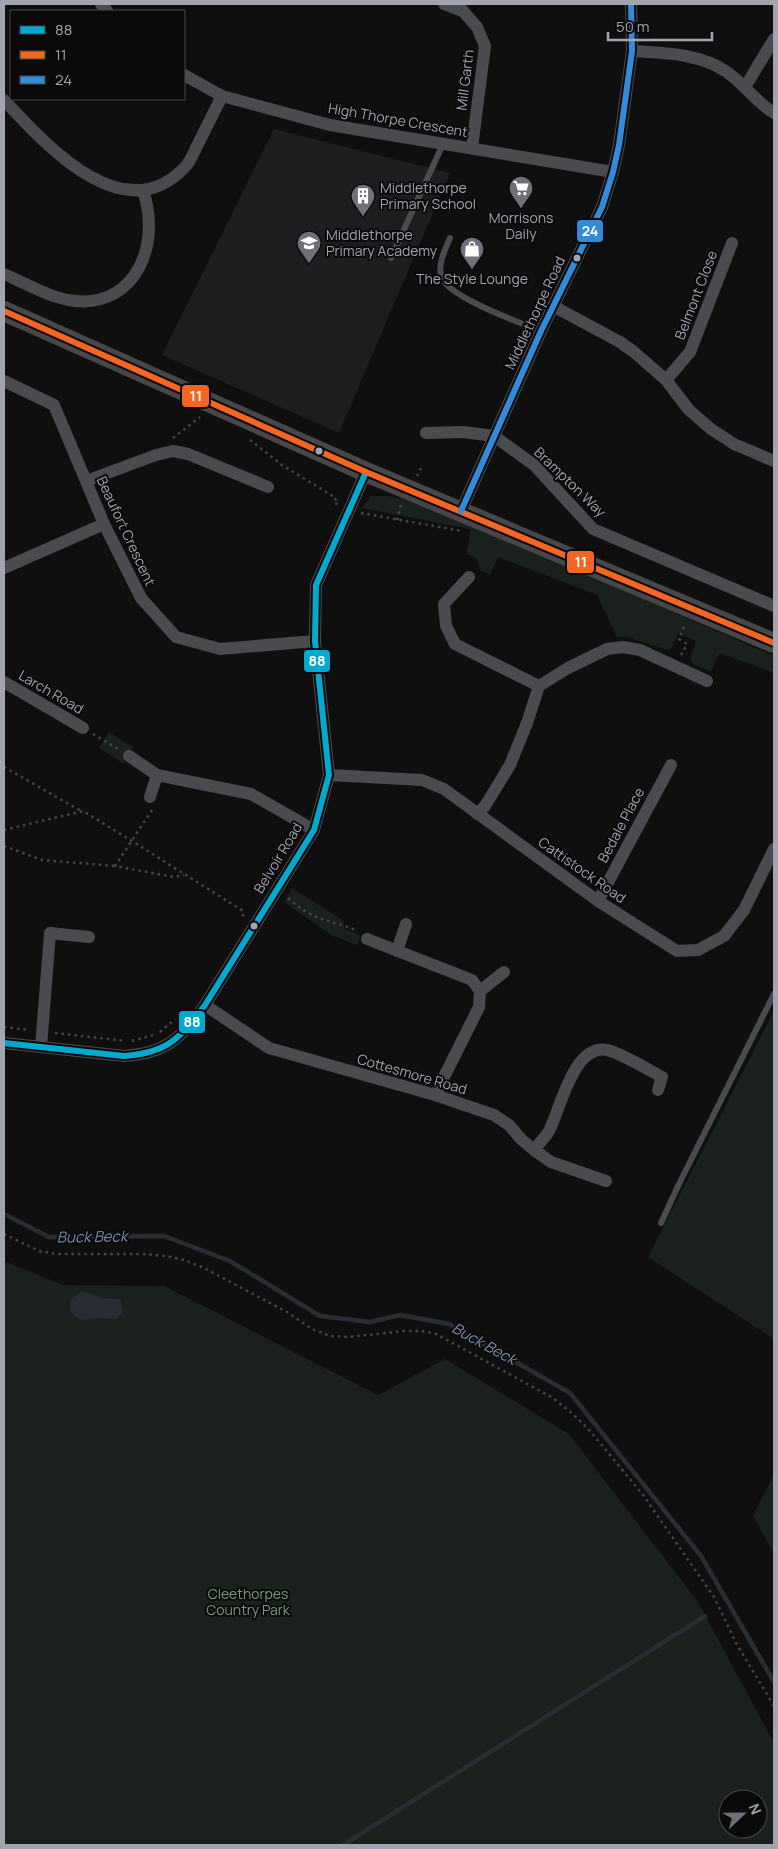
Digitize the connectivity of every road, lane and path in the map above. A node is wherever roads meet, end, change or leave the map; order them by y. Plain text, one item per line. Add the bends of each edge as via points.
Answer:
1 (444, 4) edge
2 (631, 4) edge
3 (465, 8) edge
4 (774, 39) edge
5 (632, 51) junction
6 (185, 76) edge
7 (745, 87) junction
8 (222, 96) junction
9 (4, 100) edge
10 (774, 113) edge
11 (443, 144) junction
12 (472, 148) junction
13 (613, 172) junction
14 (143, 191) junction
15 (450, 238) dead end
16 (732, 243) dead end
17 (391, 258) dead end
18 (4, 274) edge
19 (553, 306) junction
20 (4, 311) edge
21 (541, 331) junction
22 (666, 380) junction
23 (4, 381) edge
24 (204, 414) dead end
25 (426, 433) dead end
26 (494, 436) junction
27 (248, 439) dead end
28 (170, 452) junction
29 (774, 461) edge
30 (366, 472) junction
31 (86, 481) junction
32 (268, 487) dead end
33 (350, 508) junction
34 (461, 511) junction
35 (104, 524) junction
36 (464, 532) dead end
37 (4, 568) edge
38 (469, 577) dead end
39 (774, 606) edge
40 (685, 623) dead end
41 (315, 641) junction
42 (774, 643) edge
43 (676, 666) junction
44 (707, 681) dead end
45 (4, 682) edge
46 (539, 686) junction
47 (83, 728) joint
48 (129, 756) joint
49 (671, 764) dead end
50 (4, 766) edge
51 (157, 775) junction
52 (329, 775) junction
53 (150, 797) joint
54 (82, 811) junction
55 (477, 814) junction
56 (4, 830) edge
57 (314, 830) junction
58 (132, 841) junction
59 (4, 846) edge
60 (774, 849) edge
61 (115, 866) junction
62 (184, 875) junction
63 (277, 888) junction
64 (598, 901) junction
65 (406, 924) dead end
66 (254, 926) junction
67 (89, 938) dead end
68 (367, 939) joint
69 (397, 952) junction
70 (504, 972) dead end
71 (480, 991) junction
72 (774, 994) edge
73 (205, 1005) junction
74 (178, 1017) dead end
75 (4, 1027) edge
76 (42, 1032) junction
77 (4, 1043) edge
78 (41, 1047) junction
79 (658, 1090) dead end
80 (435, 1095) junction
81 (534, 1150) junction
82 (606, 1181) dead end
83 (661, 1223) dead end
84 (4, 1234) edge
85 (774, 1706) edge

1 - 3 street, Mill Garth
2 - 5 street, Middlethorpe Road
3 - 12 street, Mill Garth via 485,46
4 - 7 street
5 - 7 street via 678,54 703,60 726,71
5 - 13 street, Middlethorpe Road
6 - 8 street, High Thorpe Crescent
7 - 10 street
8 - 11 street, High Thorpe Crescent via 330,125
8 - 14 street via 187,165 172,180
9 - 14 street via 68,163 106,185
11 - 12 street, High Thorpe Crescent
11 - 17 lane
12 - 13 street, High Thorpe Crescent
13 - 19 street, Middlethorpe Road via 602,207
14 - 18 street via 150,220 147,250 132,279 120,290 90,301 76,301 62,299
15 - 21 lane via 440,266 441,278 447,286 466,298
16 - 22 street, Belmont Close via 690,352
19 - 21 street, Middlethorpe Road
19 - 22 street via 620,342
20 - 30 main road
21 - 26 street, Middlethorpe Road
22 - 29 street via 689,410 711,429 734,444
23 - 31 street, Beaufort Crescent via 54,405
24 - 28 path via 168,444
25 - 26 street, Brampton Way via 463,432
26 - 34 street, Middlethorpe Road
26 - 39 street, Brampton Way via 534,465 593,529
27 - 33 path via 282,466 336,498 334,503
28 - 31 street
28 - 32 street via 188,454
30 - 33 street, Belvoir Road
30 - 34 main road
31 - 35 street, Beaufort Crescent
33 - 36 path via 362,514
33 - 41 street, Belvoir Road via 316,585
34 - 42 main road
35 - 37 street
35 - 41 street, Beaufort Crescent via 141,598 176,638 220,649
38 - 46 street via 444,604 446,626 455,644
40 - 43 path via 679,639 686,644
41 - 52 street, Belvoir Road
43 - 44 street
43 - 46 street via 640,650 607,649
45 - 47 street, Larch Road
46 - 55 street via 510,765
47 - 48 path
48 - 51 street
49 - 64 street, Bedale Place
50 - 54 path
51 - 53 street
51 - 57 street via 251,794
52 - 55 street, Cattistock Road via 422,780 444,789
52 - 57 street, Belvoir Road
53 - 58 path via 157,801
54 - 56 path
54 - 58 path
55 - 64 street, Cattistock Road
57 - 63 street, Belvoir Road
58 - 61 path
58 - 62 path
59 - 61 path via 42,860
60 - 64 street, Cattistock Road via 744,910 724,936 698,950 677,951
61 - 62 path via 174,877
62 - 66 path via 242,911 243,919
63 - 66 street, Belvoir Road
63 - 68 path via 304,912 349,927 369,936
65 - 69 street
66 - 73 street, Belvoir Road
67 - 76 street via 50,933
68 - 69 street
69 - 71 street via 472,980
70 - 71 street
71 - 80 street via 479,1008
72 - 83 lane
73 - 78 street, Belvoir Road via 186,1030 158,1051 124,1056
73 - 80 street, Cottesmore Road via 269,1048
74 - 76 path via 157,1034 128,1042
75 - 76 path
76 - 78 street
77 - 78 street, Belvoir Road
79 - 81 street via 662,1077 608,1050 596,1049 585,1056 570,1077 549,1131
80 - 81 street, Cottesmore Road via 494,1115
81 - 82 street, Cottesmore Road via 551,1162
84 - 85 path via 39,1251 57,1254 143,1254 184,1260 287,1312 312,1330 330,1336 403,1331 436,1334 546,1394 591,1432 643,1496 714,1597 736,1643

